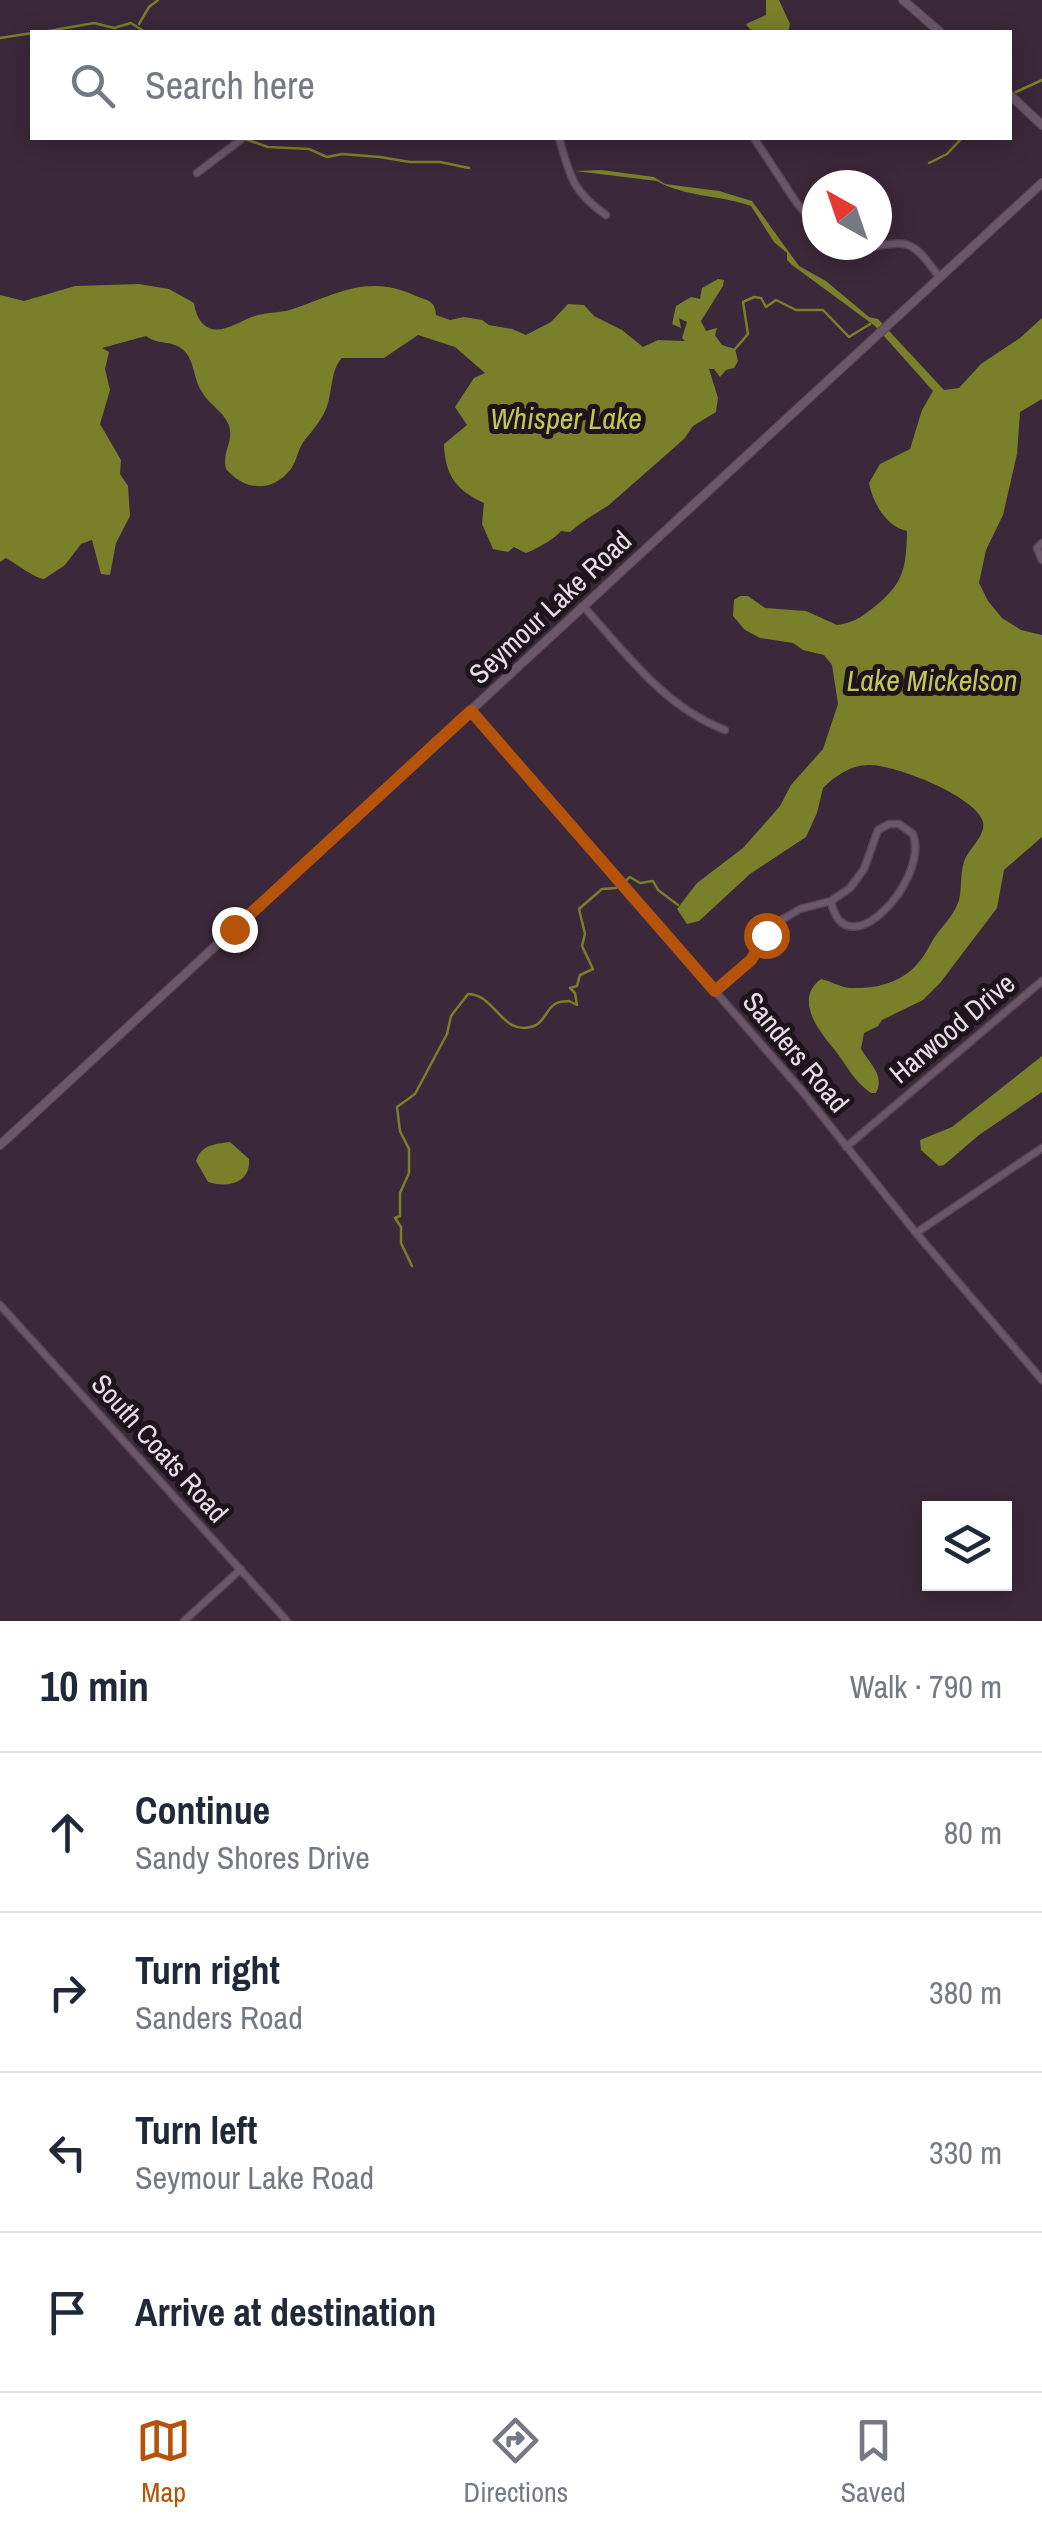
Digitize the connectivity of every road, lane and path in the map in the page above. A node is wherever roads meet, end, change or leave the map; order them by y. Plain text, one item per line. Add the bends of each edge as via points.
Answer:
1 (903, 0) edge
2 (938, 30) edge
3 (1012, 97) edge
4 (1042, 125) edge
5 (240, 140) edge
6 (560, 140) edge
7 (755, 140) edge
8 (197, 174) dead end
9 (1042, 183) edge
10 (802, 209) edge
11 (606, 215) dead end
12 (892, 245) edge
13 (940, 278) junction
14 (1042, 542) edge
15 (1042, 560) edge
16 (583, 606) junction
17 (471, 711) junction
18 (725, 730) dead end
19 (831, 900) junction
20 (1042, 982) edge
21 (715, 991) junction
22 (0, 1145) edge
23 (846, 1147) junction
24 (1042, 1148) edge
25 (916, 1233) junction
26 (0, 1305) edge
27 (1042, 1380) edge
28 (241, 1569) junction
29 (184, 1621) edge
30 (287, 1621) edge

1 - 2 street
3 - 4 street
5 - 8 street
6 - 11 street via 572,184
7 - 10 street
9 - 13 street, Seymour Lake Road
12 - 13 street via 913,247
13 - 16 street, Seymour Lake Road
14 - 15 street
16 - 17 street, Seymour Lake Road
16 - 18 street via 669,700
17 - 21 street, Sanders Road
17 - 22 street, Seymour Lake Road
19 - 19 street via 858,879 878,830 899,824 912,834 909,874 877,920 852,926 836,915
19 - 21 street via 778,922 751,960
20 - 23 street, Harwood Drive
21 - 23 street, Sanders Road
23 - 25 street, Sanders Road
24 - 25 street
25 - 27 street, Sanders Road
26 - 28 street, South Coats Road
28 - 29 street
28 - 30 street, South Coats Road

